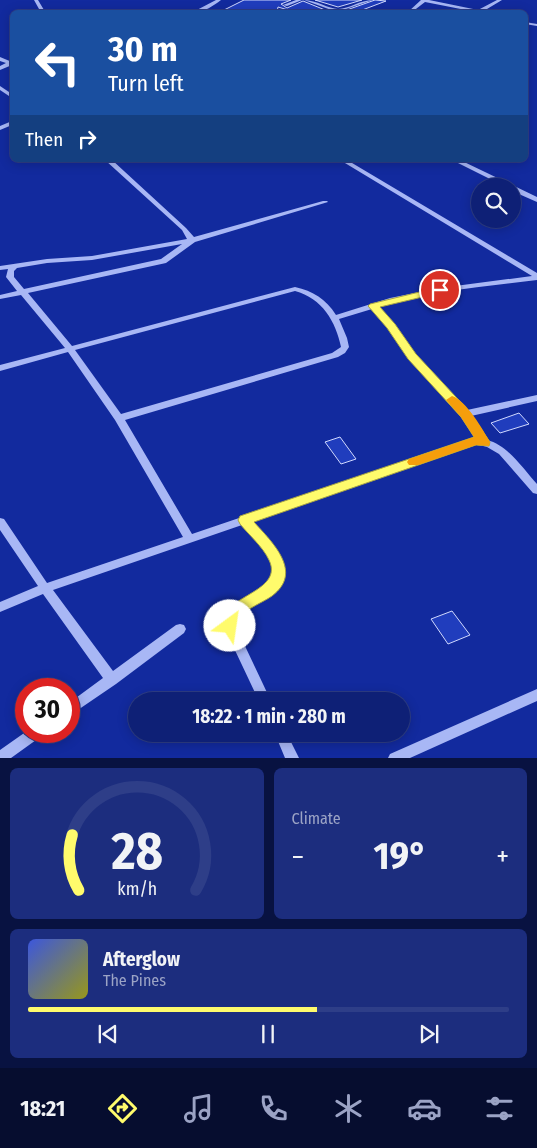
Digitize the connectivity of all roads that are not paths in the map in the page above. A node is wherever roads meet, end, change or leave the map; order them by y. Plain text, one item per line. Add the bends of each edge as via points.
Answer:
1 (36, 0) edge
2 (208, 0) edge
3 (300, 0) edge
4 (306, 0) edge
5 (371, 0) edge
6 (424, 0) edge
7 (500, 0) edge
8 (217, 1) edge
9 (285, 5) dead end
10 (40, 10) edge
11 (200, 10) edge
12 (332, 10) edge
13 (343, 10) edge
14 (412, 10) edge
15 (470, 10) edge
16 (482, 10) edge
17 (110, 162) edge
18 (346, 162) edge
19 (459, 162) edge
20 (492, 178) edge
21 (521, 192) edge
22 (537, 200) edge
23 (324, 202) dead end
24 (192, 240) junction
25 (14, 267) junction
26 (0, 268) edge
27 (537, 276) edge
28 (21, 292) junction
29 (0, 297) edge
30 (373, 306) junction
31 (335, 318) junction
32 (70, 349) junction
33 (0, 368) edge
34 (537, 398) edge
35 (465, 414) junction
36 (118, 418) junction
37 (484, 442) junction
38 (537, 490) edge
39 (244, 520) junction
40 (0, 522) edge
41 (190, 539) junction
42 (45, 588) junction
43 (0, 607) edge
44 (180, 629) dead end
45 (112, 680) junction
46 (261, 692) edge
47 (537, 695) edge
48 (80, 702) edge
49 (285, 742) edge
50 (21, 743) edge
51 (0, 758) edge
52 (292, 758) edge
53 (395, 758) edge

1 - 10 street
2 - 8 street
3 - 9 street
4 - 12 street
5 - 13 street
6 - 14 street
6 - 15 street
7 - 16 street
8 - 11 street
17 - 24 street
18 - 27 street
19 - 20 street
21 - 22 street
23 - 24 street
24 - 25 street via 92,258
24 - 28 street via 163,261
25 - 26 street
25 - 28 street via 10,277
27 - 30 street via 472,284
28 - 29 street
28 - 32 street
30 - 31 street
30 - 35 street via 412,357
31 - 32 street via 312,295 295,289
31 - 36 street via 343,334 345,347 342,351
32 - 33 street
32 - 36 street
34 - 35 street
35 - 37 street
36 - 41 street
37 - 38 street via 502,452
37 - 39 street via 476,441
39 - 41 street
39 - 46 street via 269,548 279,570 278,578 269,590 244,605 231,618 230,626
40 - 42 street
41 - 42 street
42 - 43 street
42 - 45 street
44 - 45 street
45 - 48 street
47 - 53 street
49 - 52 street
50 - 51 street

